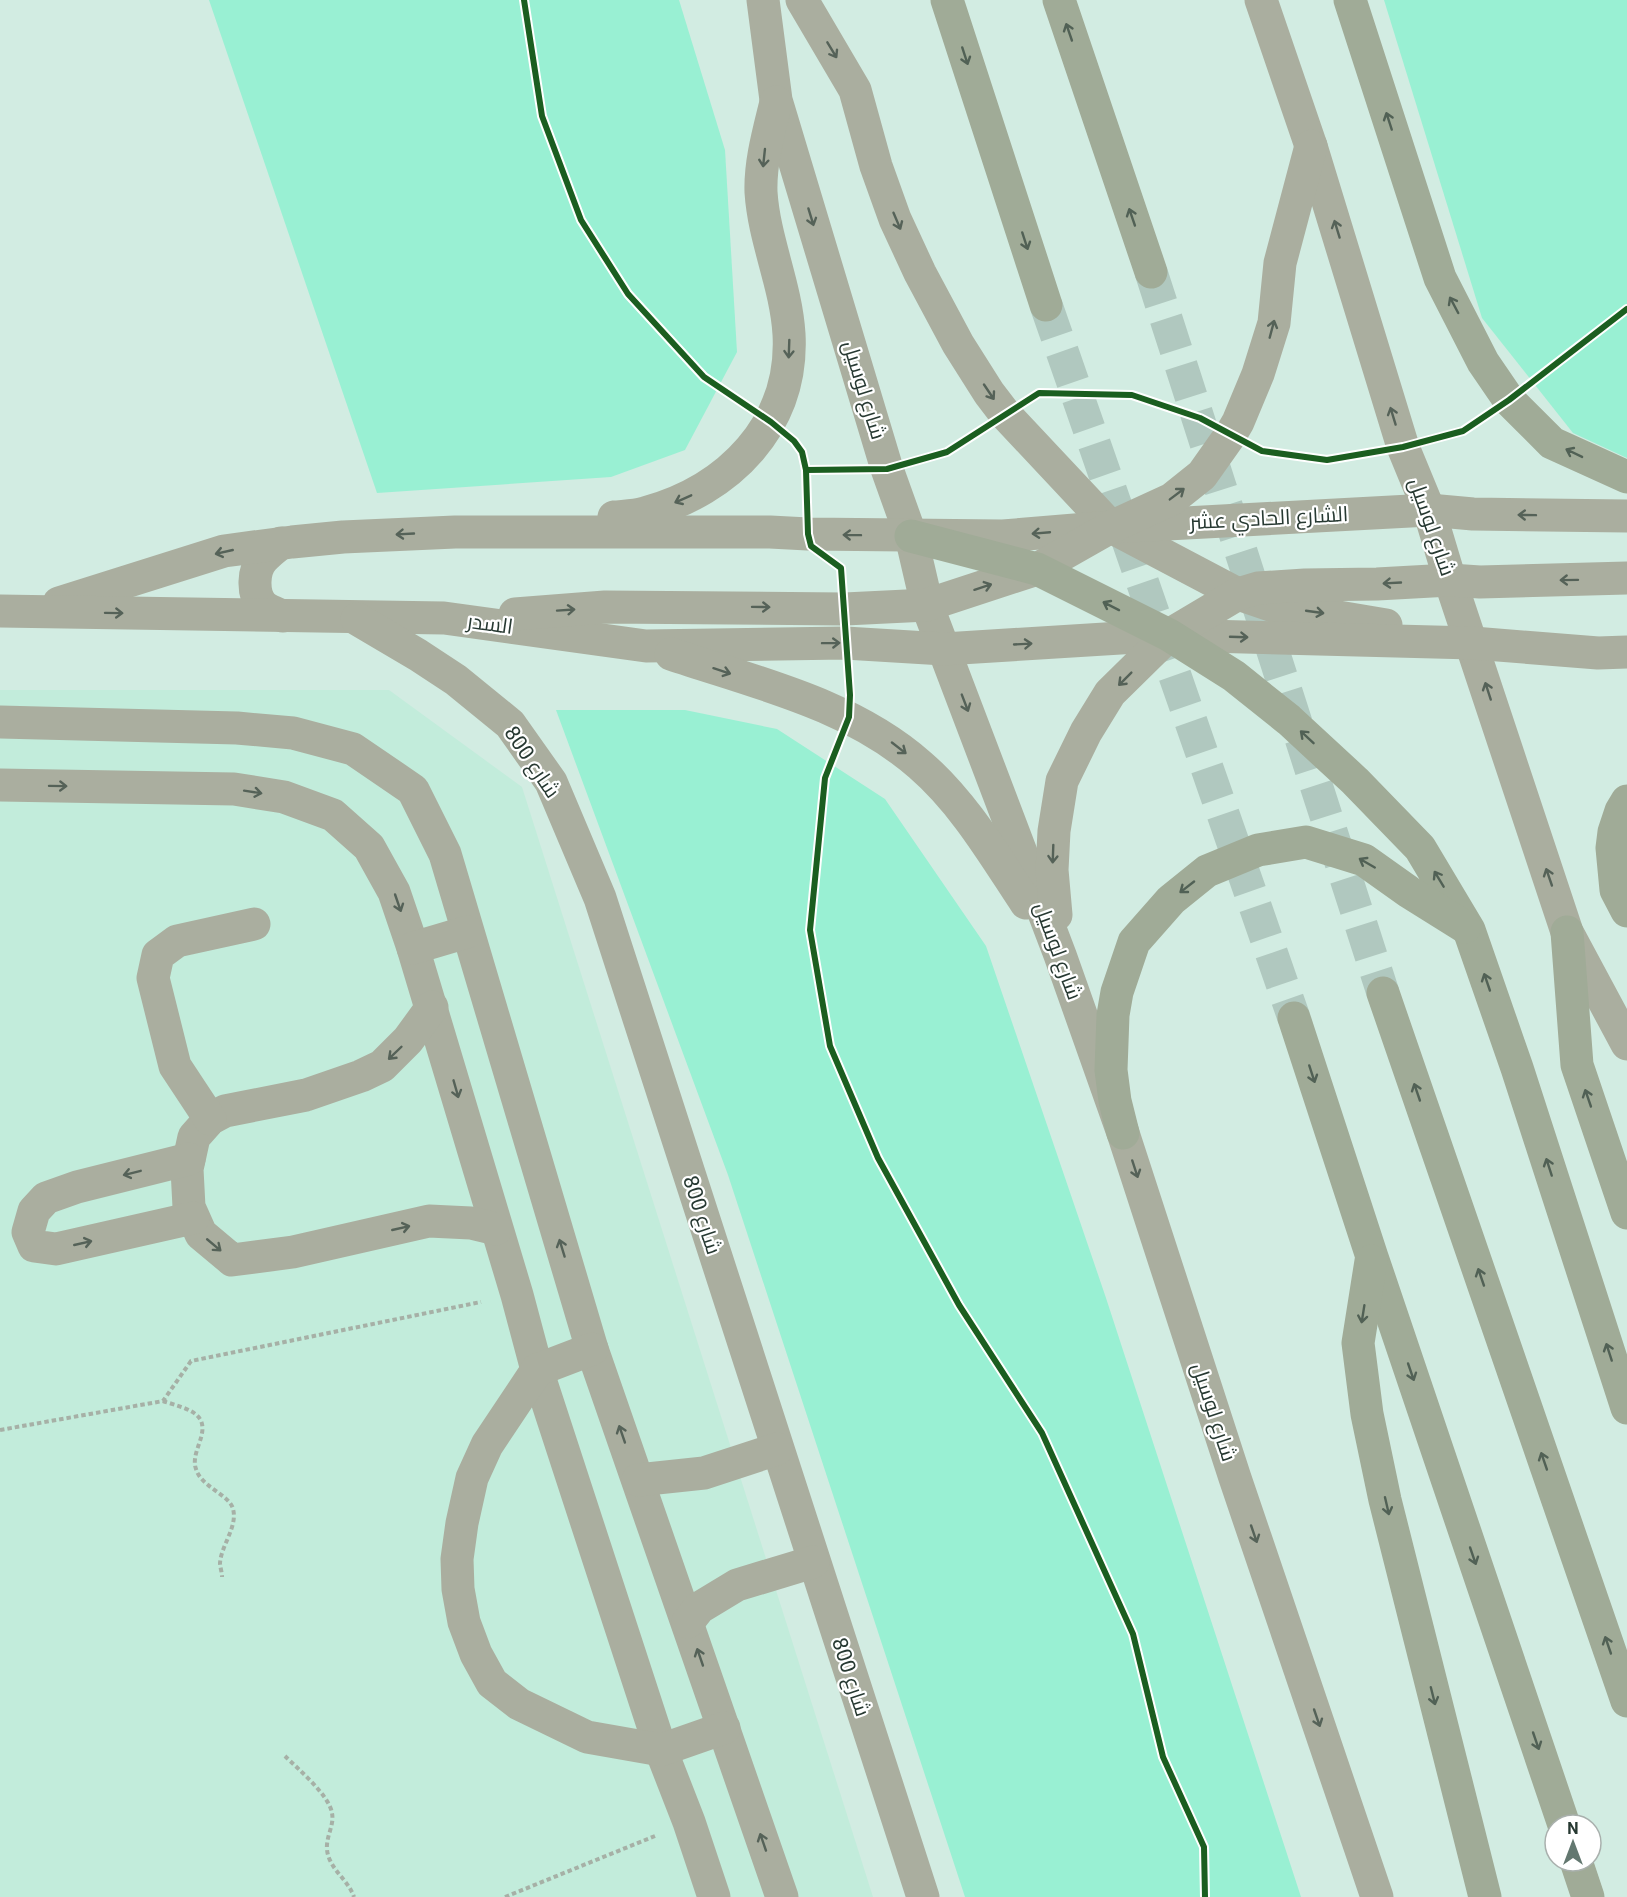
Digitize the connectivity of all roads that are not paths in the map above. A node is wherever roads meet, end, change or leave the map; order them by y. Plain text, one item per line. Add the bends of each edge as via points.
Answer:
1 (763, 0) edge
2 (802, 0) edge
3 (947, 0) edge
4 (1059, 0) edge
5 (1261, 0) edge
6 (1350, 0) edge
7 (777, 100) junction
8 (1311, 146) junction
9 (1151, 272) tunnel mouth
10 (1046, 305) tunnel mouth
11 (1627, 477) edge
12 (1429, 510) junction
13 (1627, 516) edge
14 (1111, 527) junction
15 (455, 532) junction
16 (911, 536) junction
17 (281, 543) junction
18 (1037, 569) junction
19 (1627, 578) edge
20 (1450, 580) junction
21 (1238, 594) junction
22 (927, 605) junction
23 (0, 611) edge
24 (35, 611) junction
25 (283, 616) junction
26 (356, 618) junction
27 (444, 618) junction
28 (1169, 635) junction
29 (1473, 644) junction
30 (646, 646) junction
31 (944, 649) junction
32 (1627, 652) edge
33 (0, 722) edge
34 (0, 785) edge
35 (1627, 801) edge
36 (1627, 911) edge
37 (254, 924) dead end
38 (1469, 930) junction
39 (467, 932) junction
40 (1568, 932) junction
41 (413, 948) junction
42 (1060, 956) junction
43 (1383, 993) tunnel mouth
44 (432, 1007) junction
45 (1294, 1018) tunnel mouth
46 (1627, 1044) edge
47 (210, 1119) junction
48 (1123, 1133) junction
49 (189, 1159) junction
50 (1627, 1213) edge
51 (193, 1218) junction
52 (496, 1229) junction
53 (1372, 1257) junction
54 (592, 1349) junction
55 (537, 1370) junction
56 (1627, 1408) edge
57 (777, 1449) junction
58 (638, 1480) junction
59 (813, 1562) junction
60 (688, 1622) junction
61 (1627, 1701) edge
62 (724, 1728) junction
63 (661, 1750) junction
64 (1560, 1813) edge
65 (1580, 1873) edge
66 (714, 1897) edge
67 (782, 1897) edge
68 (923, 1897) edge
69 (1377, 1897) edge
70 (1485, 1897) edge
71 (1588, 1897) edge

1 - 7 street, شارع لوسيل
2 -> 14 street via 855,90 895,219 958,344 1005,414
3 -> 10 highway
9 -> 4 highway
5 - 8 street, شارع لوسيل
11 -> 6 highway via 1552,443 1509,400 1483,362 1440,279
7 -> 15 street via 766,141 761,190 767,234 783,290 789,334 788,377 771,422 745,457 716,481 686,498 644,514
7 -> 16 street, شارع لوسيل via 887,469
12 -> 8 street, شارع لوسيل via 1403,447
14 -> 8 street via 1172,499 1202,475 1238,422 1274,323 1280,263
13 -> 12 street, الشارع الحادي عشر
12 - 14 street, الشارع الحادي عشر
12 - 20 street, شارع لوسيل
14 -> 16 street, الشارع الحادي عشر via 1003,536
14 - 18 street
14 - 21 street
16 -> 15 street, السدر
15 -> 17 street, السدر
16 - 18 highway
16 - 22 street, شارع لوسيل
17 -> 24 street, السدر via 224,551
17 - 25 street via 263,558 255,581 261,604
22 -> 18 street
28 -> 18 highway
19 -> 20 street
20 -> 21 street via 1258,588
20 - 29 street, شارع لوسيل
21 - 28 street
21 -> 29 street via 1273,606
27 -> 22 street via 605,608 845,609
22 - 31 street, شارع لوسيل
23 - 24 street, السدر
24 -> 25 street, السدر
25 - 26 street, السدر
26 - 27 street, السدر
26 - 57 street, شارع 800 via 456,680 510,724 551,782 600,898
27 - 30 street, السدر
28 -> 29 street
31 -> 28 street
38 -> 28 highway via 1420,848 1355,780 1234,676
28 -> 42 street via 1110,693 1062,780 1052,870
29 - 32 street
40 -> 29 street, شارع لوسيل
30 -> 31 street, السدر via 845,643
30 -> 42 street via 824,705 887,738 921,765 983,837
31 -> 42 street, شارع لوسيل
33 - 39 street via 237,728 293,733 353,749 413,790 445,854
34 -> 41 street via 234,789 284,797 333,815 369,848 394,892
35 - 36 highway via 1612,848 1616,890
37 - 47 street via 177,941 158,955 153,978 175,1066
38 -> 48 highway via 1364,860 1306,842 1258,850 1207,871 1171,900 1134,942 1117,992 1111,1070
56 -> 38 highway
39 - 41 street
54 -> 39 street
40 - 46 street, شارع لوسيل
50 -> 40 highway via 1577,1065
41 - 44 street
42 - 48 street, شارع لوسيل
61 -> 43 highway
44 -> 47 street via 408,1040 382,1066 306,1095 225,1111
44 -> 52 street
45 -> 53 highway
47 - 49 street via 194,1137
48 -> 69 street, شارع لوسيل
49 - 51 street via 189,1207
49 -> 51 street via 77,1186 46,1198 34,1210 28,1232 34,1246 56,1249
51 -> 52 street via 201,1234 232,1260 293,1252 429,1221
52 - 55 street
53 -> 64 highway
53 -> 70 highway via 1358,1342 1367,1414
54 - 55 street
58 -> 54 street
55 - 63 street
55 - 63 street via 487,1445 472,1478 457,1559 464,1622 492,1683 519,1704 587,1737
57 - 58 street via 704,1473
57 - 59 street, شارع 800
58 - 60 street
59 - 60 street via 737,1585 699,1608
59 - 68 street, شارع 800
62 -> 60 street
62 - 63 street
67 -> 62 street
63 - 66 street
65 - 71 highway

